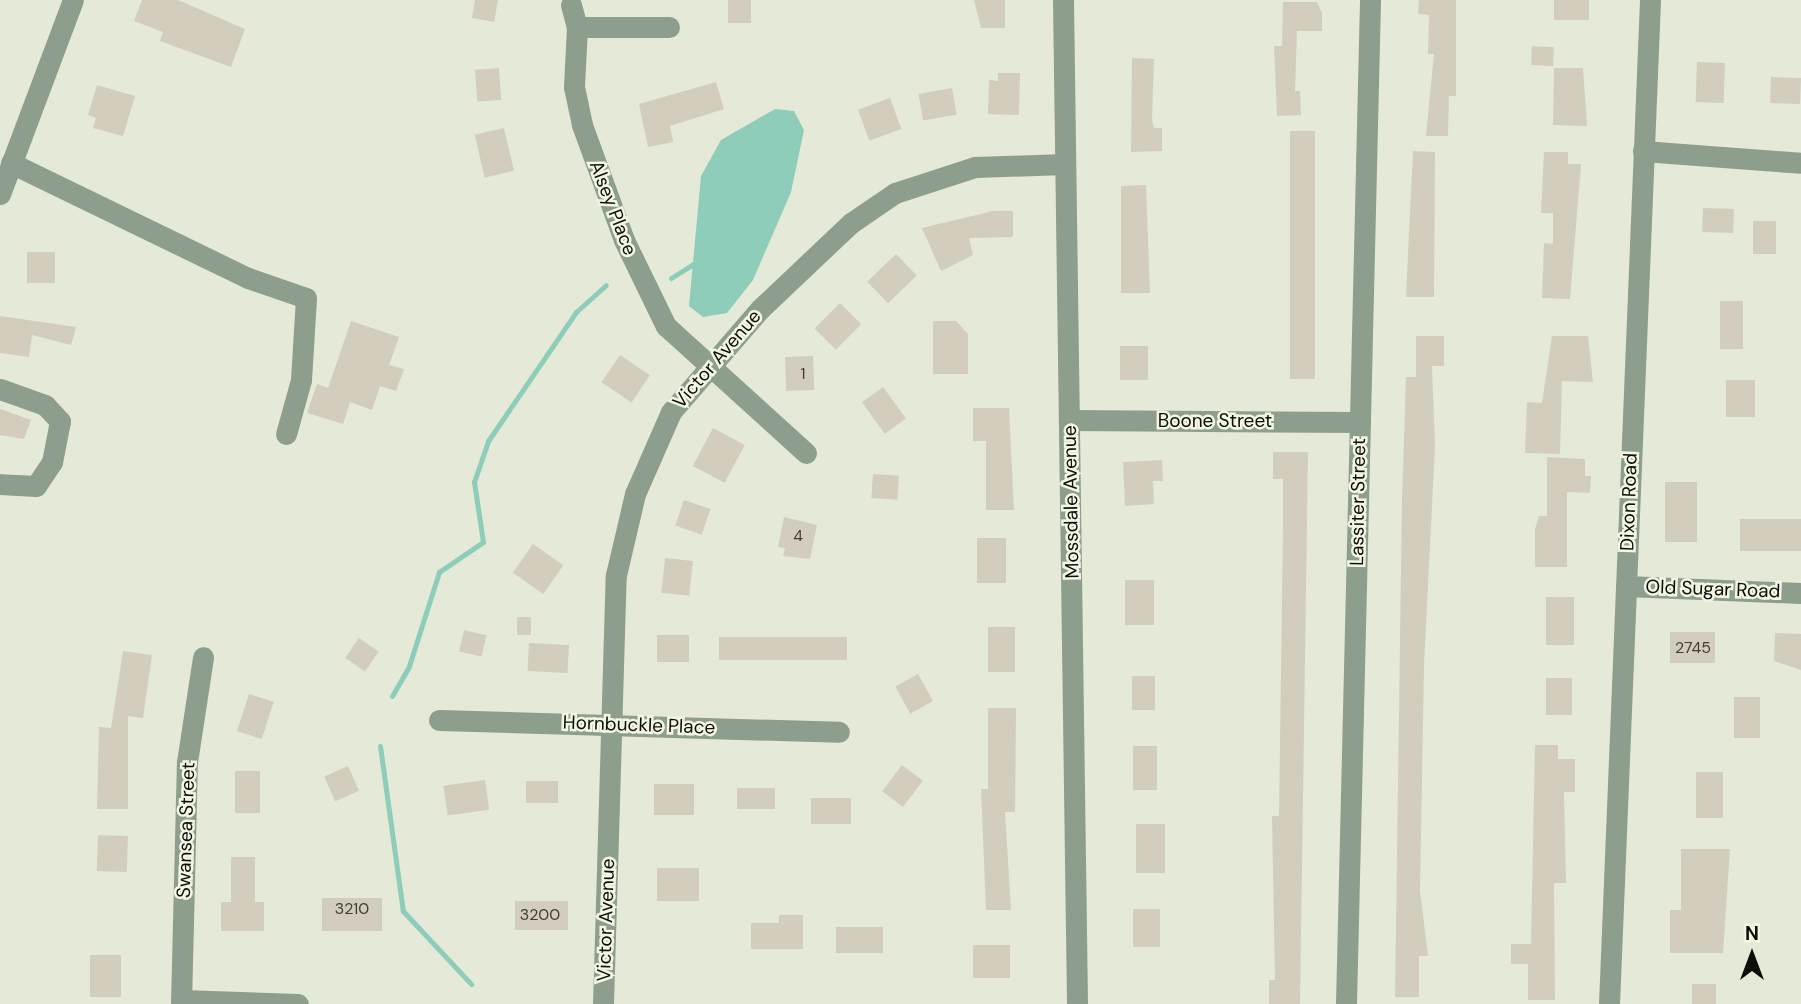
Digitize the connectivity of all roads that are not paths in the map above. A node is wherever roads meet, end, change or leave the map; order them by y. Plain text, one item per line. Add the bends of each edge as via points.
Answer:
1 (73, 0) edge
2 (1063, 0) edge
3 (1370, 0) edge
4 (1650, 0) edge
5 (571, 5) dead end
6 (577, 27) junction
7 (669, 27) dead end
8 (10, 149) edge
9 (1643, 151) junction
10 (1801, 163) edge
11 (1065, 164) junction
12 (0, 194) edge
13 (707, 366) junction
14 (0, 389) edge
15 (1070, 420) junction
16 (1360, 422) junction
17 (286, 434) dead end
18 (806, 453) dead end
19 (0, 484) edge
20 (1626, 586) junction
21 (1801, 593) edge
22 (203, 657) dead end
23 (439, 720) dead end
24 (613, 724) junction
25 (839, 732) dead end
26 (181, 1002) edge
27 (298, 1004) edge
28 (603, 1004) edge
29 (1077, 1004) edge
30 (1346, 1004) edge
31 (1609, 1004) edge

1 - 8 street
2 - 11 street, Mossdale Avenue
3 - 16 street, Lassiter Street
4 - 9 street, Dixon Road
5 - 6 street, Alsey Place
6 - 7 street
6 - 13 street, Alsey Place via 577,107 624,240 666,326
8 - 12 street
8 - 17 street via 248,278 306,298 301,380
9 - 10 street
9 - 20 street, Dixon Road
11 - 13 street, Victor Avenue via 966,169 895,193 851,223
11 - 15 street, Mossdale Avenue
13 - 18 street, Alsey Place
13 - 24 street, Victor Avenue via 657,439 620,547
14 - 19 street via 45,405 60,421 52,463 36,486
15 - 16 street, Boone Street
15 - 29 street, Mossdale Avenue
16 - 30 street, Lassiter Street
20 - 21 street, Old Sugar Road
20 - 31 street, Dixon Road
22 - 26 street, Swansea Street via 187,762
23 - 24 street, Hornbuckle Place
24 - 25 street, Hornbuckle Place
24 - 28 street, Victor Avenue
26 - 27 street

